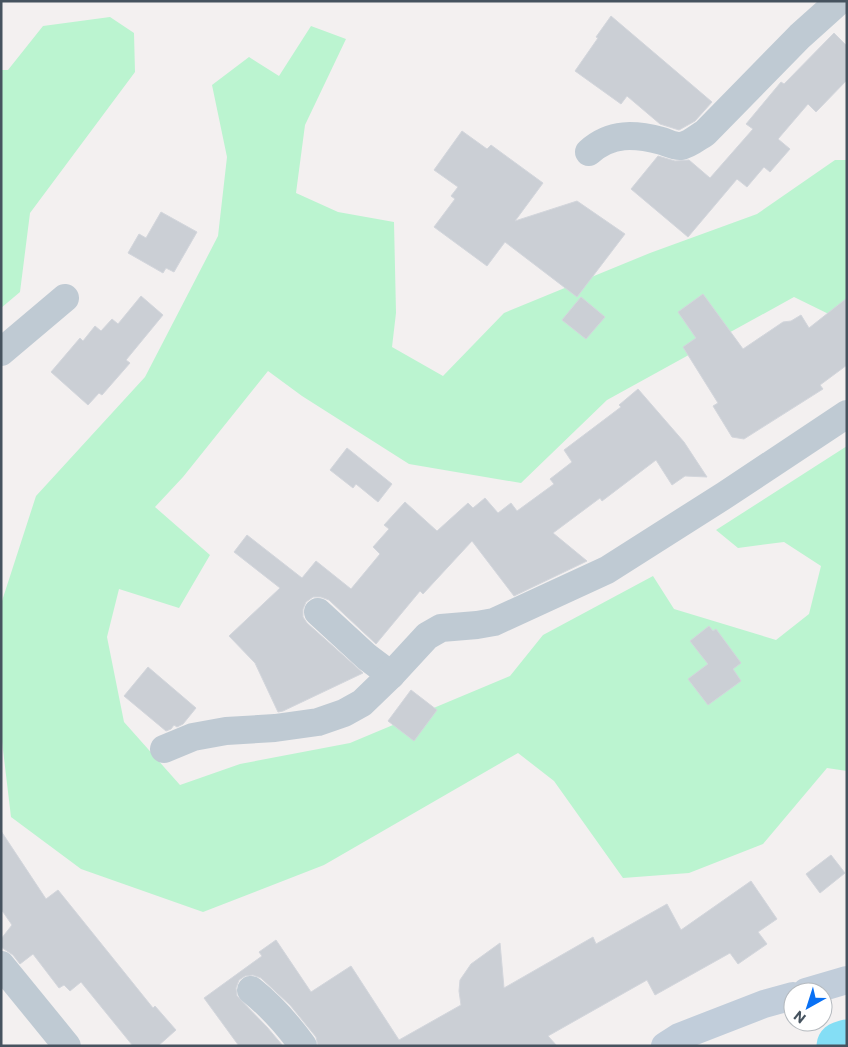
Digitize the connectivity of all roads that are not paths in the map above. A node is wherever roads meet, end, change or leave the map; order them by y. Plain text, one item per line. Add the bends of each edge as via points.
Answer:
1 (839, 1) edge
2 (590, 152) dead end
3 (66, 298) dead end
4 (1, 352) edge
5 (847, 414) edge
6 (318, 612) dead end
7 (392, 675) junction
8 (164, 749) dead end
9 (1, 965) edge
10 (847, 980) edge
11 (833, 984) edge
12 (251, 990) dead end
13 (783, 999) edge
14 (678, 1043) edge
15 (67, 1046) edge
16 (303, 1046) edge

1 - 2 street via 705,133 692,141 680,146 642,136 617,137 600,143
3 - 4 street
5 - 7 street via 607,570 494,622 441,628 427,636
6 - 7 street via 367,657
7 - 8 street via 362,703 318,722 226,731 193,737
9 - 15 street
10 - 11 street
12 - 16 street via 266,1002
13 - 14 street via 764,1004

